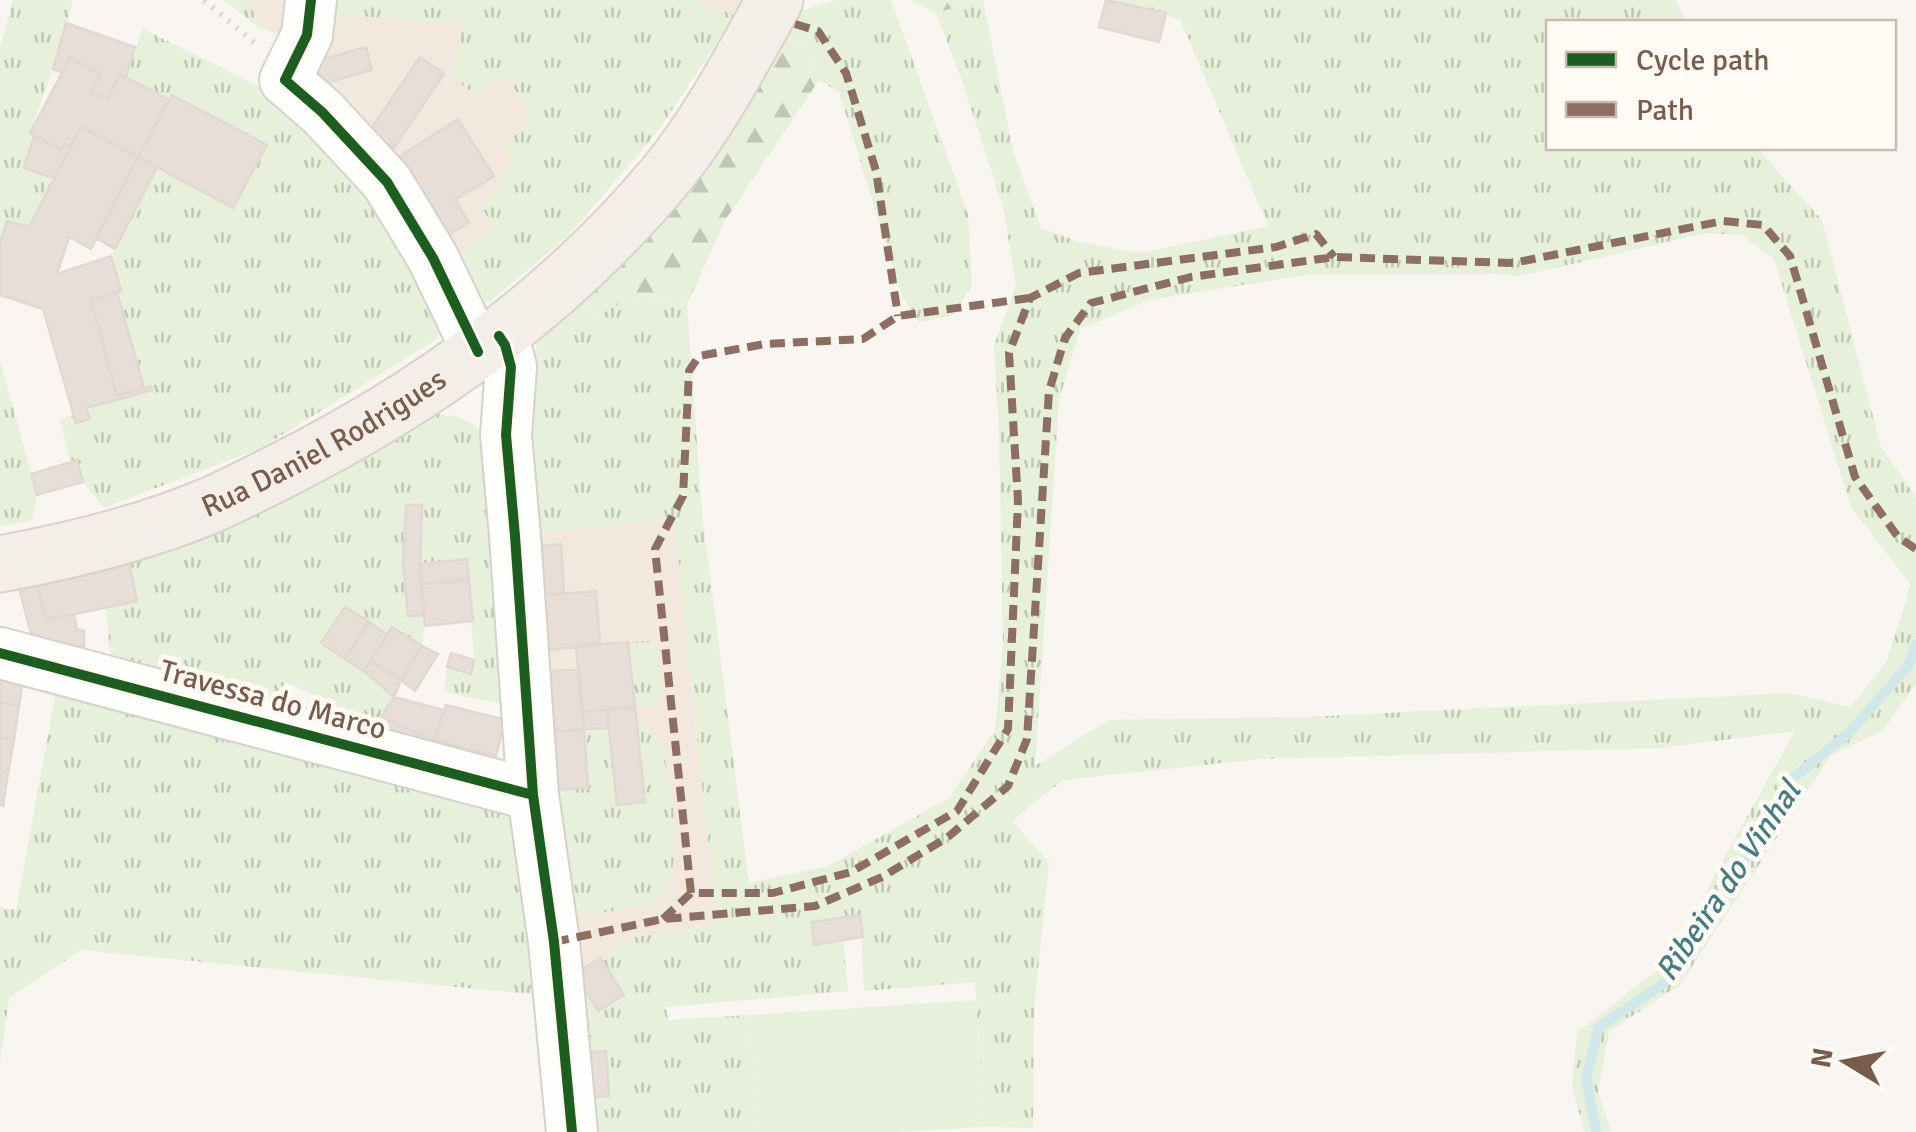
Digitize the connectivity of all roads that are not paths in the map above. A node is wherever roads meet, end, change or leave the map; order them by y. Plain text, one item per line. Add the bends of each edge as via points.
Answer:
1 (311, 0) edge
2 (775, 0) edge
3 (477, 352) junction
4 (0, 564) edge
5 (0, 653) edge
6 (532, 795) junction
7 (572, 1132) edge

1 - 3 street via 307,35 285,80 388,182
2 - 3 main road, Rua Daniel Rodrigues via 706,121 668,172 574,271
3 - 4 main road, Rua Daniel Rodrigues via 385,415 210,505 117,537
3 - 6 street via 468,388 506,435
5 - 6 street, Travessa do Marco
6 - 7 street

